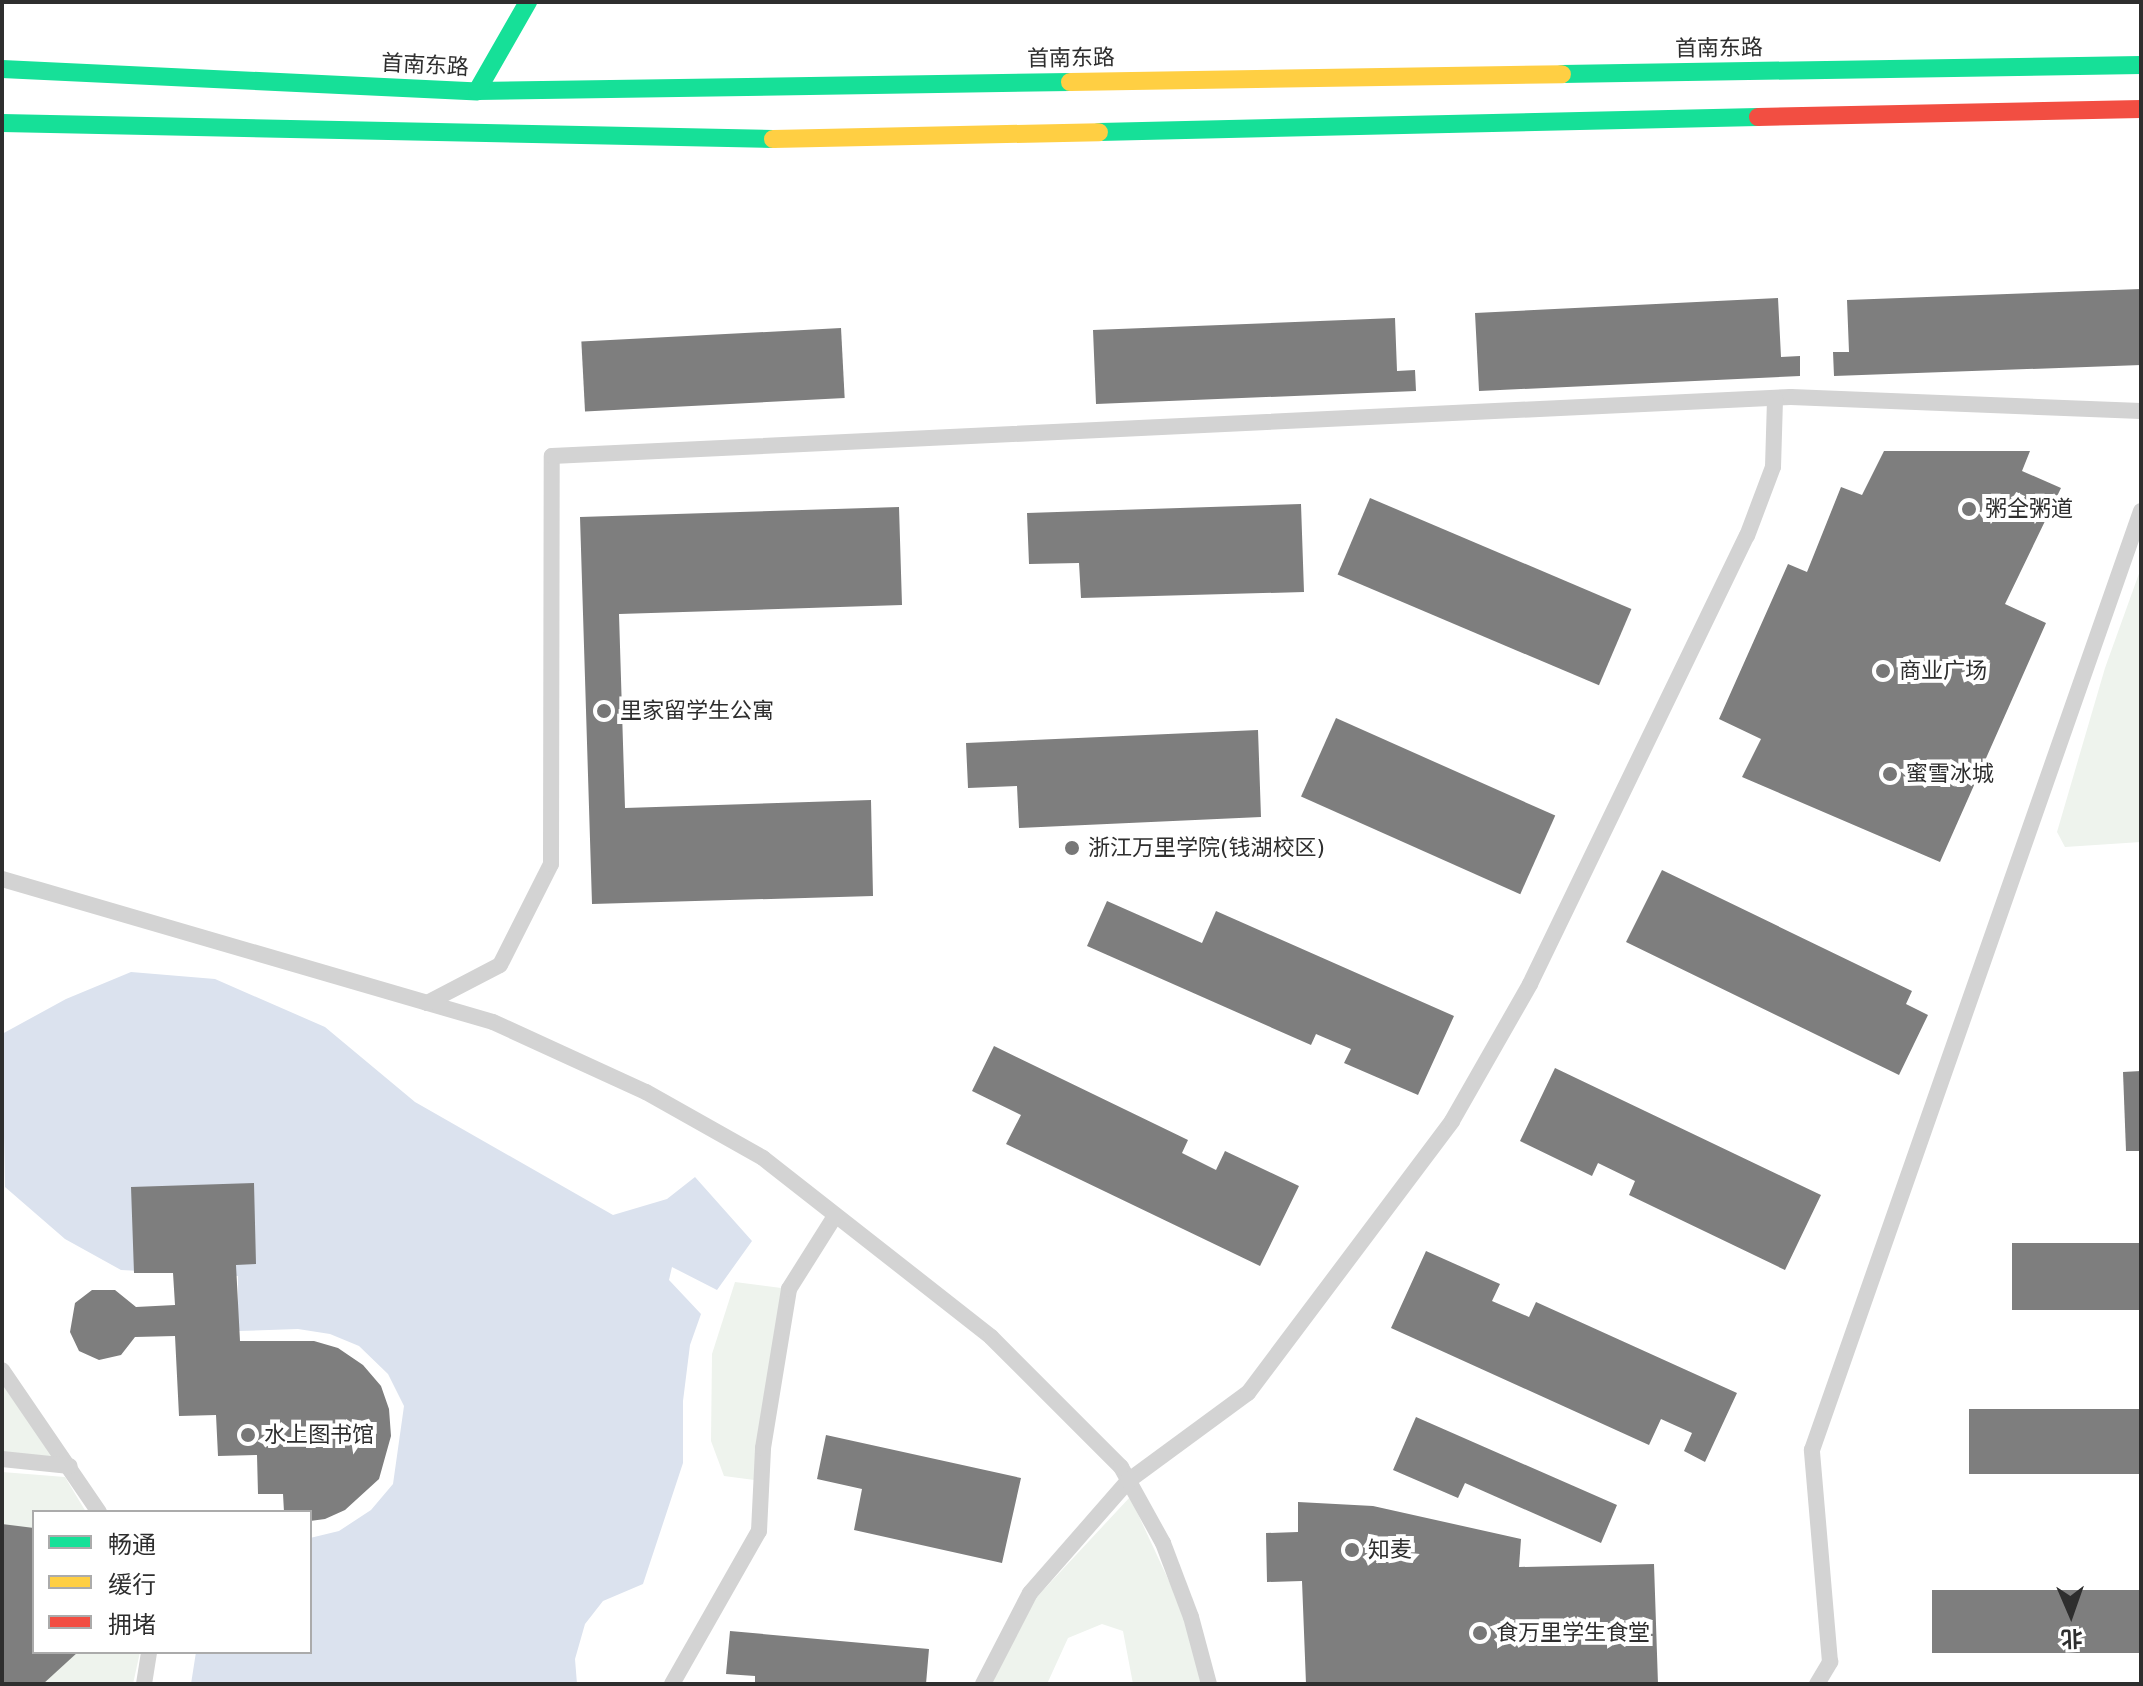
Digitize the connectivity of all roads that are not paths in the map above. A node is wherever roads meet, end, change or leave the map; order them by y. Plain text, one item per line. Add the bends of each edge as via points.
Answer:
1 (528, 2) edge
2 (2141, 65) edge
3 (2, 69) edge
4 (477, 91) junction
5 (2141, 109) edge
6 (2, 123) edge
7 (1775, 398) junction
8 (2141, 411) edge
9 (2141, 511) edge
10 (2, 879) edge
11 (427, 1003) junction
12 (835, 1216) junction
13 (2, 1370) edge
14 (2, 1459) edge
15 (70, 1466) junction
16 (1128, 1481) junction
17 (98, 1510) edge
18 (149, 1654) edge
19 (144, 1684) edge
20 (672, 1684) edge
21 (983, 1684) edge
22 (1209, 1684) edge
23 (1817, 1684) edge

1 - 4 main road
2 - 4 main road, 首南东路
3 - 4 main road, 首南东路
5 - 6 main road via 760,139
7 - 8 lane
7 - 11 lane via 552,456 551,864 500,965
7 - 16 lane via 1773,467 1747,536 1530,984 1452,1121 1248,1393
9 - 23 lane via 1812,1450 1830,1662
10 - 11 lane
11 - 12 lane via 493,1022 646,1092 763,1158
12 - 16 lane via 991,1337 1121,1467
12 - 20 lane via 789,1289 763,1448 759,1531
13 - 15 lane
14 - 15 lane
15 - 17 lane
16 - 21 lane via 1030,1593
16 - 22 lane via 1163,1543
18 - 19 lane

